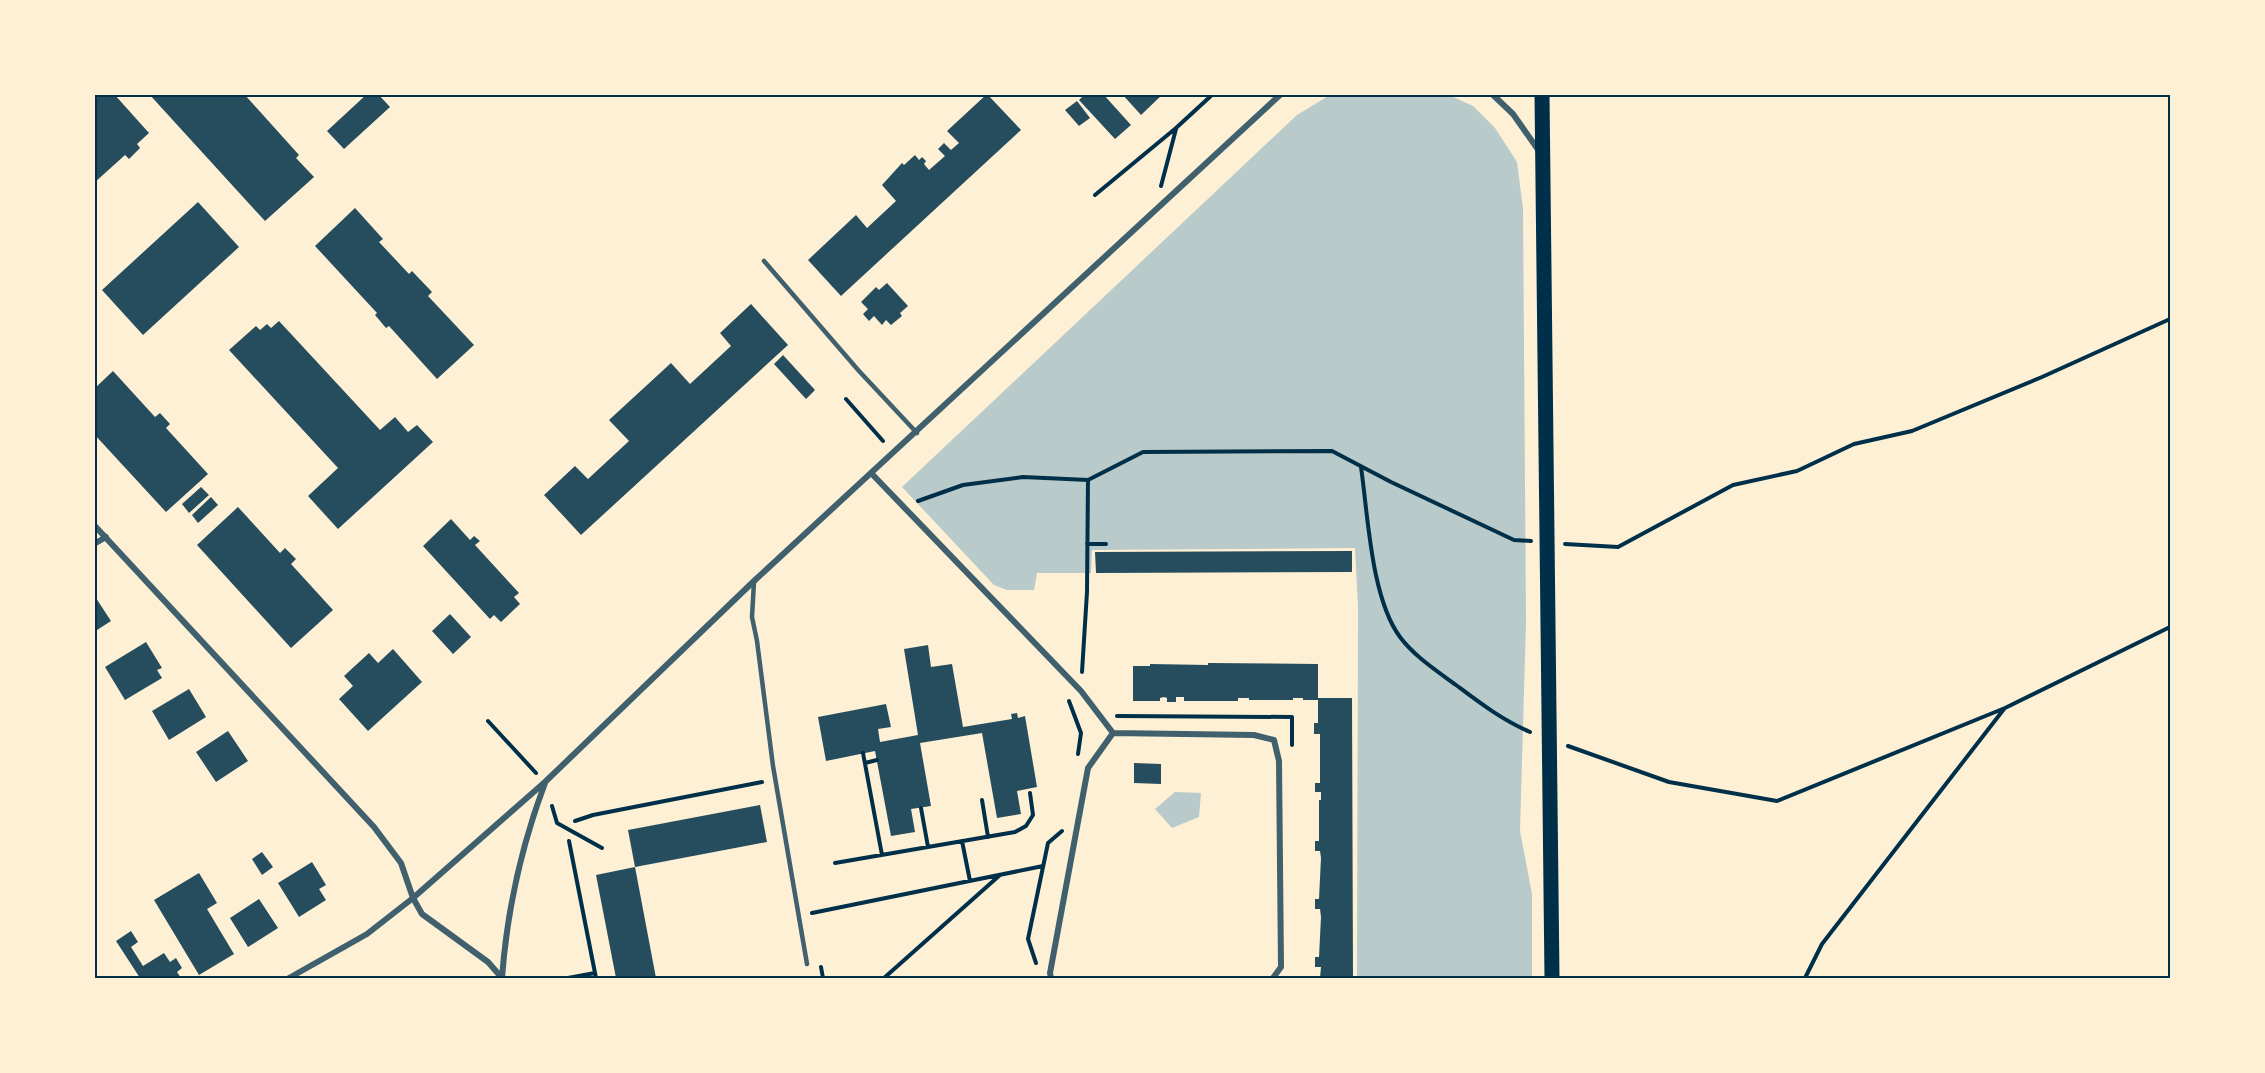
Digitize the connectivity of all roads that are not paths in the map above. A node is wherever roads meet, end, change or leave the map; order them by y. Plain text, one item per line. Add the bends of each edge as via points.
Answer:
1 (1281, 94) edge
2 (1492, 94) edge
3 (1542, 94) edge
4 (1543, 158) junction
5 (764, 261) dead end
6 (917, 433) junction
7 (872, 474) junction
8 (94, 525) edge
9 (106, 537) junction
10 (94, 544) edge
11 (754, 581) junction
12 (1113, 733) junction
13 (545, 782) junction
14 (413, 898) junction
15 (807, 964) dead end
16 (289, 978) edge
17 (502, 978) edge
18 (1051, 978) edge
19 (1273, 978) edge
20 (1552, 978) edge

1 - 6 street
2 - 4 street via 1523,127
3 - 4 main road
4 - 20 main road
5 - 6 lane
6 - 7 street
7 - 11 street
7 - 12 street via 1082,691
8 - 9 street
9 - 10 street
9 - 14 street via 374,827 401,863
11 - 13 street
11 - 15 lane via 752,617
12 - 18 street via 1088,768
12 - 19 street via 1254,735 1274,740 1279,760 1281,968
13 - 14 street
13 - 17 street via 514,879
14 - 16 street via 367,934
14 - 17 street via 422,914 488,962

